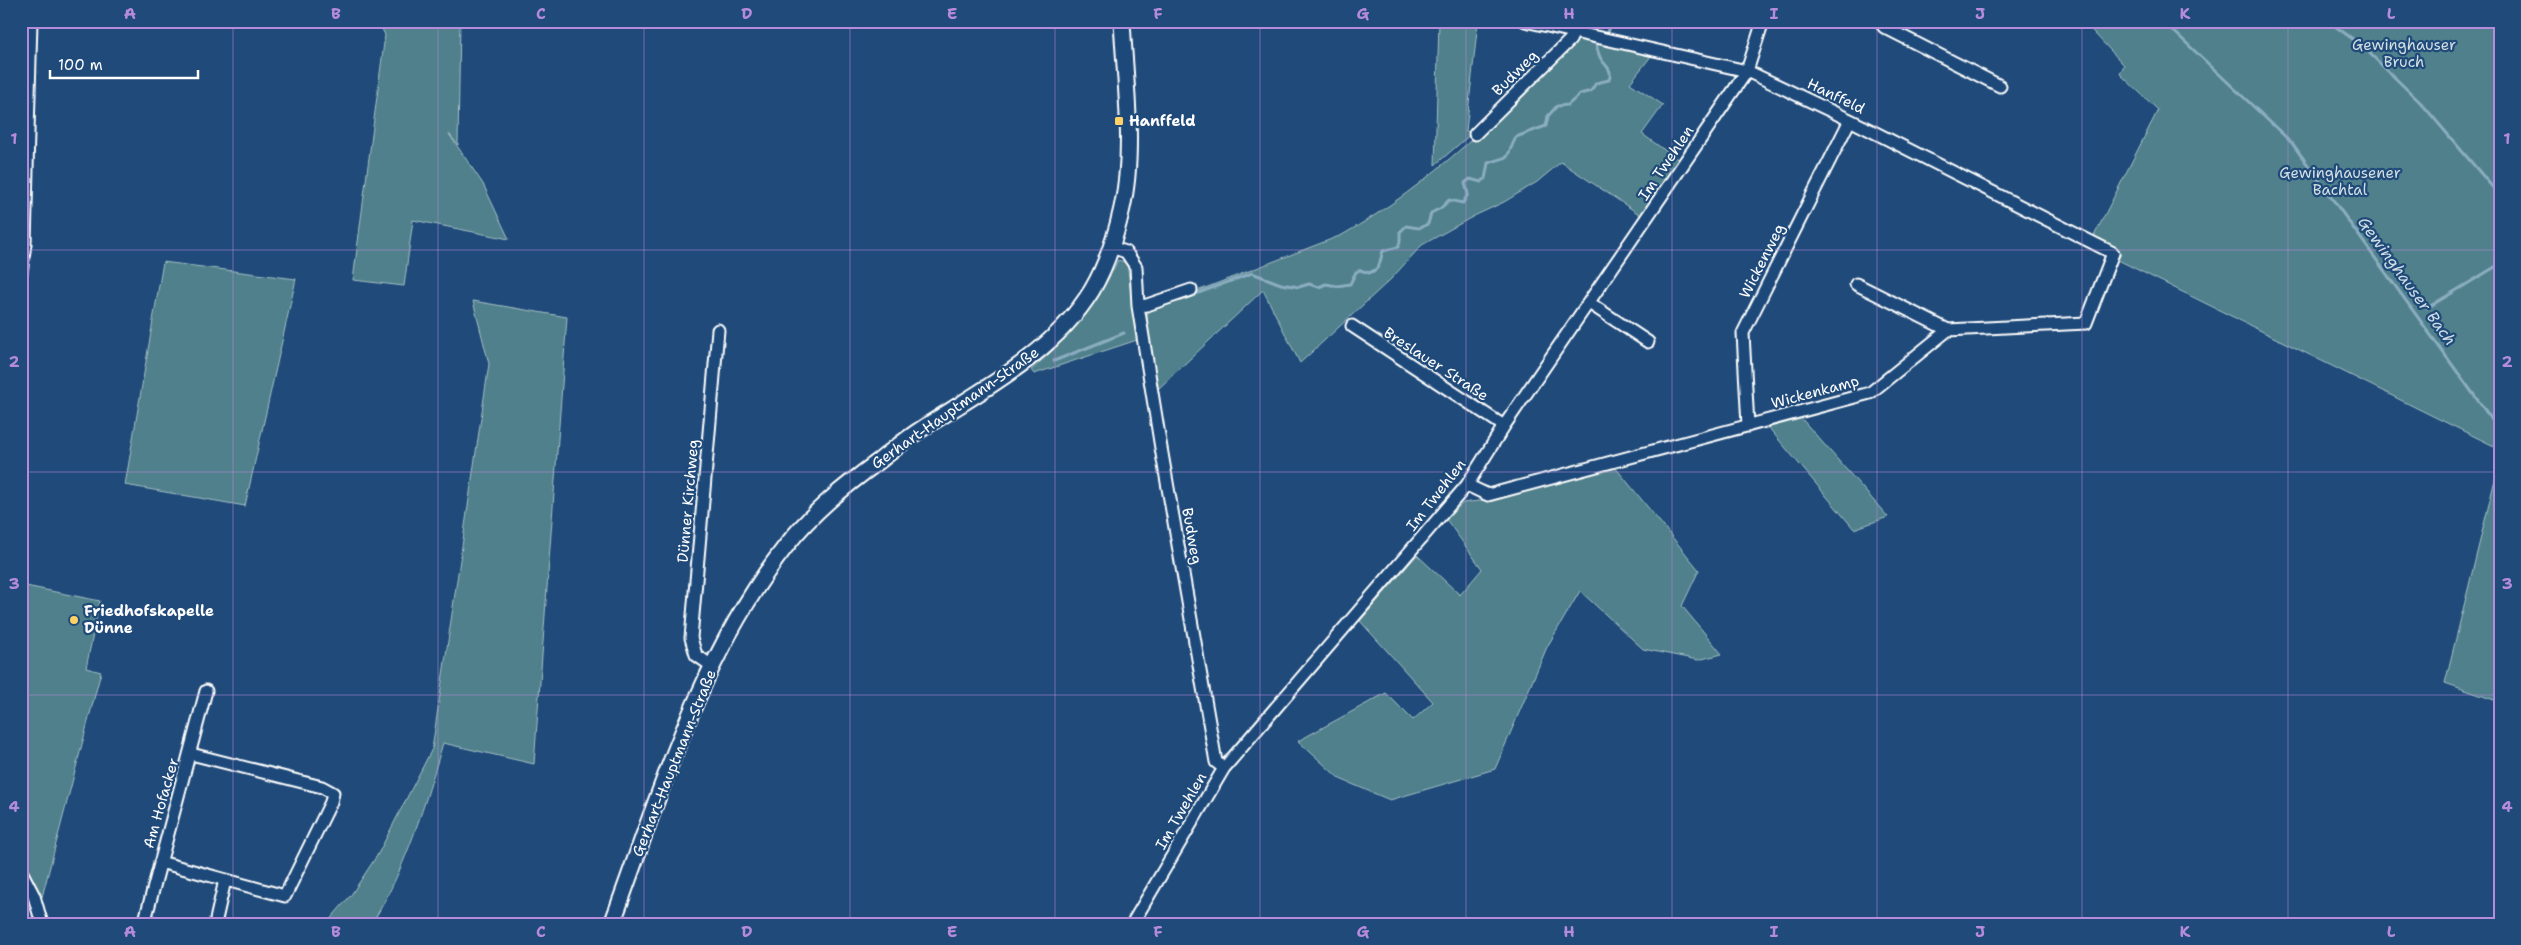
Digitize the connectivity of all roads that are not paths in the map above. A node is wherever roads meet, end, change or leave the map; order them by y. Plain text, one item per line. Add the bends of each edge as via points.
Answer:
1 (31, 21) edge
2 (1122, 21) edge
3 (1525, 21) edge
4 (1763, 21) edge
5 (1879, 21) edge
6 (1540, 23) edge
7 (1574, 32) junction
8 (1747, 71) junction
9 (2000, 86) dead end
10 (1850, 120) junction
11 (1475, 134) dead end
12 (23, 243) edge
13 (1111, 247) junction
14 (21, 273) edge
15 (1856, 284) dead end
16 (1191, 290) dead end
17 (1589, 303) junction
18 (1138, 306) junction
19 (1352, 326) dead end
20 (718, 330) dead end
21 (1948, 330) junction
22 (1648, 342) dead end
23 (1504, 426) junction
24 (1748, 426) junction
25 (1467, 484) junction
26 (712, 666) junction
27 (206, 691) dead end
28 (191, 754) junction
29 (1224, 768) junction
30 (160, 862) junction
31 (21, 871) edge
32 (226, 880) junction
33 (42, 924) edge
34 (144, 924) edge
35 (214, 924) edge
36 (612, 924) edge
37 (1132, 924) edge

1 - 12 street
2 - 13 street, Gerhart-Hauptmann-Straße via 1126,176
3 - 6 street, Hanffeld
4 - 8 street, Im Twehlen
5 - 9 street via 1884,27
6 - 7 street, Hanffeld
7 - 8 street, Hanffeld
7 - 11 street, Budweg via 1570,40
8 - 10 street, Hanffeld
8 - 17 street, Im Twehlen
10 - 21 street, Hanffeld via 2113,253 2086,323
10 - 24 street, Wickenweg via 1743,333
12 - 14 street
13 - 18 street, Budweg via 1126,252 1136,267
13 - 26 street, Gerhart-Hauptmann-Straße via 1091,291 1037,352 919,430 828,499 786,545 746,603
15 - 21 street
16 - 18 street
17 - 22 street
17 - 23 street, Im Twehlen
18 - 29 street, Budweg via 1216,762
19 - 23 street, Breslauer Straße
20 - 26 street, Dünner Kirchweg via 691,638 696,654
21 - 24 street, Wickenkamp via 1870,393
23 - 25 street, Im Twehlen
24 - 25 street, Wickenkamp via 1488,495
25 - 29 street, Im Twehlen
26 - 36 street, Gerhart-Hauptmann-Straße via 696,698
27 - 28 street, Am Hofacker
28 - 30 street, Am Hofacker
28 - 32 street via 322,786 333,793 285,896
29 - 37 street, Im Twehlen
30 - 32 street
30 - 34 street, Am Hofacker
31 - 33 street via 34,896
32 - 35 street

